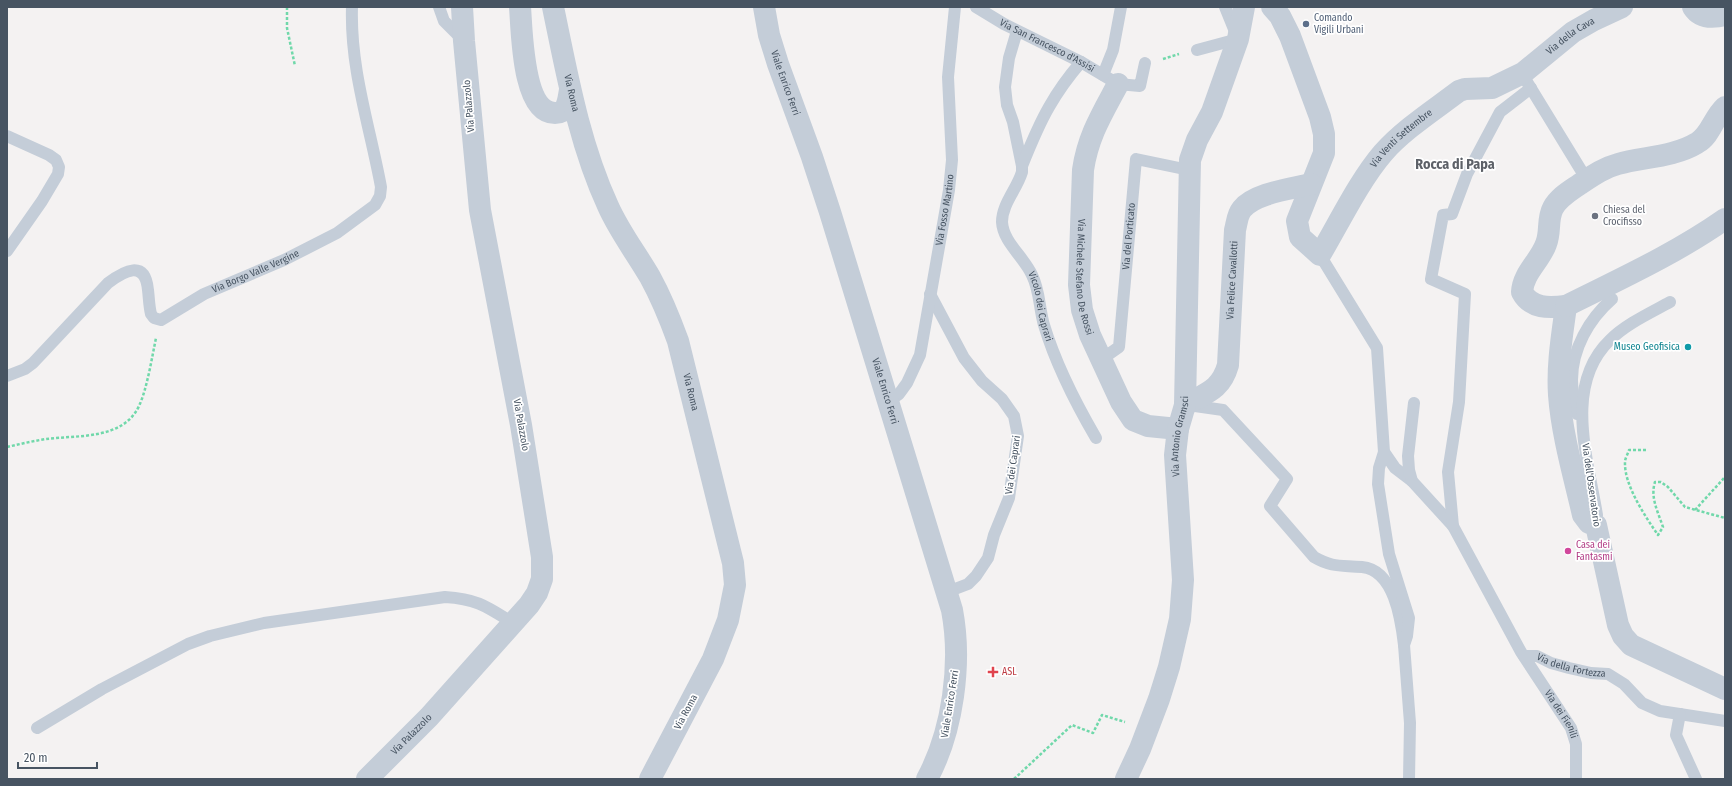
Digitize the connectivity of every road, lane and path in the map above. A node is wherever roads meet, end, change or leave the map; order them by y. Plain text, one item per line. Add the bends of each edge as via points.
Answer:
1 (286, 7) edge
2 (352, 7) edge
3 (439, 7) edge
4 (462, 7) edge
5 (520, 7) edge
6 (553, 7) edge
7 (764, 7) edge
8 (955, 7) edge
9 (976, 7) edge
10 (1121, 7) edge
11 (1225, 7) edge
12 (1244, 7) edge
13 (1272, 7) edge
14 (1622, 7) edge
15 (1693, 7) edge
16 (1725, 15) edge
17 (1017, 31) junction
18 (1238, 39) junction
19 (464, 41) junction
20 (1197, 50) joint
21 (1081, 62) junction
22 (1145, 63) joint
23 (295, 66) dead end
24 (1111, 80) junction
25 (1527, 80) junction
26 (570, 90) junction
27 (1725, 107) edge
28 (7, 136) edge
29 (1189, 170) junction
30 (1021, 172) junction
31 (1587, 180) junction
32 (1311, 184) junction
33 (1725, 219) edge
34 (7, 251) edge
35 (1320, 255) junction
36 (930, 294) junction
37 (1612, 299) dead end
38 (1670, 302) dead end
39 (1560, 307) junction
40 (161, 320) junction
41 (1102, 359) junction
42 (7, 376) edge
43 (888, 401) junction
44 (1414, 403) dead end
45 (1186, 405) junction
46 (1178, 429) junction
47 (1096, 438) dead end
48 (1584, 438) junction
49 (7, 447) edge
50 (1646, 450) dead end
51 (1384, 452) junction
52 (1725, 477) edge
53 (1412, 481) junction
54 (1695, 510) junction
55 (1725, 518) edge
56 (1596, 525) junction
57 (1453, 526) junction
58 (947, 592) junction
59 (512, 623) junction
60 (1404, 645) junction
61 (1524, 656) junction
62 (1725, 690) edge
63 (1680, 714) junction
64 (1725, 720) edge
65 (37, 728) dead end
66 (1149, 729) junction
67 (367, 779) edge
68 (650, 779) edge
69 (927, 779) edge
70 (1014, 779) edge
71 (1126, 779) edge
72 (1409, 779) edge
73 (1576, 779) edge
74 (1696, 779) edge

1 - 23 path via 286,28
2 - 40 lane, Via Borgo Valle Vergine via 354,57 381,187 380,196 375,204 327,239 204,294
3 - 19 lane via 444,21
4 - 19 street, Via Palazzolo
5 - 26 street via 529,86 536,101 548,111 559,113 567,105
6 - 26 street, Via Roma
7 - 43 street, Viale Enrico Ferri via 773,50 817,170
8 - 36 lane, Via Fosso Martino via 948,82 951,175
9 - 17 lane, Via San Francesco d'Assisi
10 - 24 lane via 1113,50
11 - 18 lane
12 - 18 street, Via Antonio Gramsci
13 - 32 street via 1280,16 1290,36 1323,125 1324,154
14 - 25 street, Via della Cava via 1573,32
15 - 16 street via 1706,16
17 - 21 lane, Via San Francesco d'Assisi
17 - 30 lane via 1009,58 1005,87
18 - 20 lane
18 - 29 street, Via Antonio Gramsci via 1208,121 1192,153
19 - 59 street, Via Palazzolo via 480,210 521,425 543,569 537,593 529,606
20 - 22 path
21 - 24 lane, Via San Francesco d'Assisi
21 - 30 lane, Vicolo dei Caprari via 1049,106
22 - 24 lane via 1140,86
24 - 41 street, Via Michele Stefano De Rossi via 1090,137 1083,170 1078,272 1080,298 1090,334
25 - 31 lane
25 - 35 street, Via Venti Settembre via 1492,88 1459,91 1395,141 1372,168
25 - 57 lane via 1500,112 1467,174 1452,214 1442,214 1431,279 1465,294 1459,402 1448,472
26 - 68 street, Via Roma via 592,167 603,195 613,217 650,278 678,341 733,563 735,585 728,620 713,659
27 - 31 street via 1699,143 1661,155 1616,164
28 - 34 lane via 49,155 56,160 59,167 58,174 42,202
29 - 41 lane, Via del Porticato via 1136,159 1119,347
29 - 45 street, Via Antonio Gramsci
30 - 47 lane, Vicolo dei Caprari via 1002,216 1004,231 1032,275 1039,294 1044,326 1065,379
31 - 39 street via 1568,192 1554,206 1544,249 1522,286 1525,298 1537,306
32 - 35 street via 1297,221 1298,230 1303,240
32 - 45 street, Via Felice Cavallotti via 1257,198 1249,203 1238,217 1235,230 1228,365 1216,388
33 - 39 street via 1658,260
35 - 51 lane via 1377,348
36 - 43 lane, Via Fosso Martino via 920,355 908,383 899,394
36 - 58 lane, Via dei Caprari via 972,369 1002,399 1014,416 1018,436 1009,498 988,558 968,584
37 - 48 lane via 1596,314 1588,327 1573,368 1573,392
38 - 48 lane, Via dell'Osservatorio via 1610,339 1596,358 1588,374 1582,400
39 - 56 street via 1560,410 1583,515 1589,523
40 - 42 lane via 151,314 147,280 137,270 129,270 108,283 33,363
40 - 49 path via 140,406 128,421 114,430 103,433 47,439
41 - 46 street, Via Michele Stefano De Rossi via 1121,402 1133,420 1148,426
43 - 58 street, Viale Enrico Ferri
44 - 53 lane via 1408,456
45 - 46 street, Via Antonio Gramsci
45 - 60 lane via 1223,410 1287,479 1270,506 1314,557 1333,565 1371,569 1385,580 1401,621
46 - 66 street, Via Antonio Gramsci via 1175,455 1182,599 1170,667
48 - 56 lane, Via dell'Osservatorio via 1597,515
50 - 54 path via 1629,450 1625,468 1632,490 1658,535 1663,527 1655,503 1655,482 1661,482 1685,507
51 - 53 lane via 1395,468
51 - 60 lane via 1378,468 1378,484 1389,554 1409,618
52 - 54 path
53 - 57 lane
54 - 55 path
56 - 62 street, Via dell'Osservatorio via 1618,625 1626,641
57 - 61 lane, Via dei Fienili
58 - 69 street, Viale Enrico Ferri via 955,627 954,680 944,742
59 - 65 lane via 474,601 445,597 238,628 188,644 102,689
59 - 67 street, Via Palazzolo via 429,717
60 - 72 lane via 1410,723
61 - 63 lane, Via della Fortezza via 1537,656 1569,668 1608,674 1624,684 1642,703 1660,711
61 - 73 lane, Via dei Fienili via 1571,728 1576,744
63 - 64 lane, Via della Fortezza
63 - 74 lane via 1676,736
66 - 70 path via 1102,715 1093,733 1072,725
66 - 71 street, Via Antonio Gramsci

